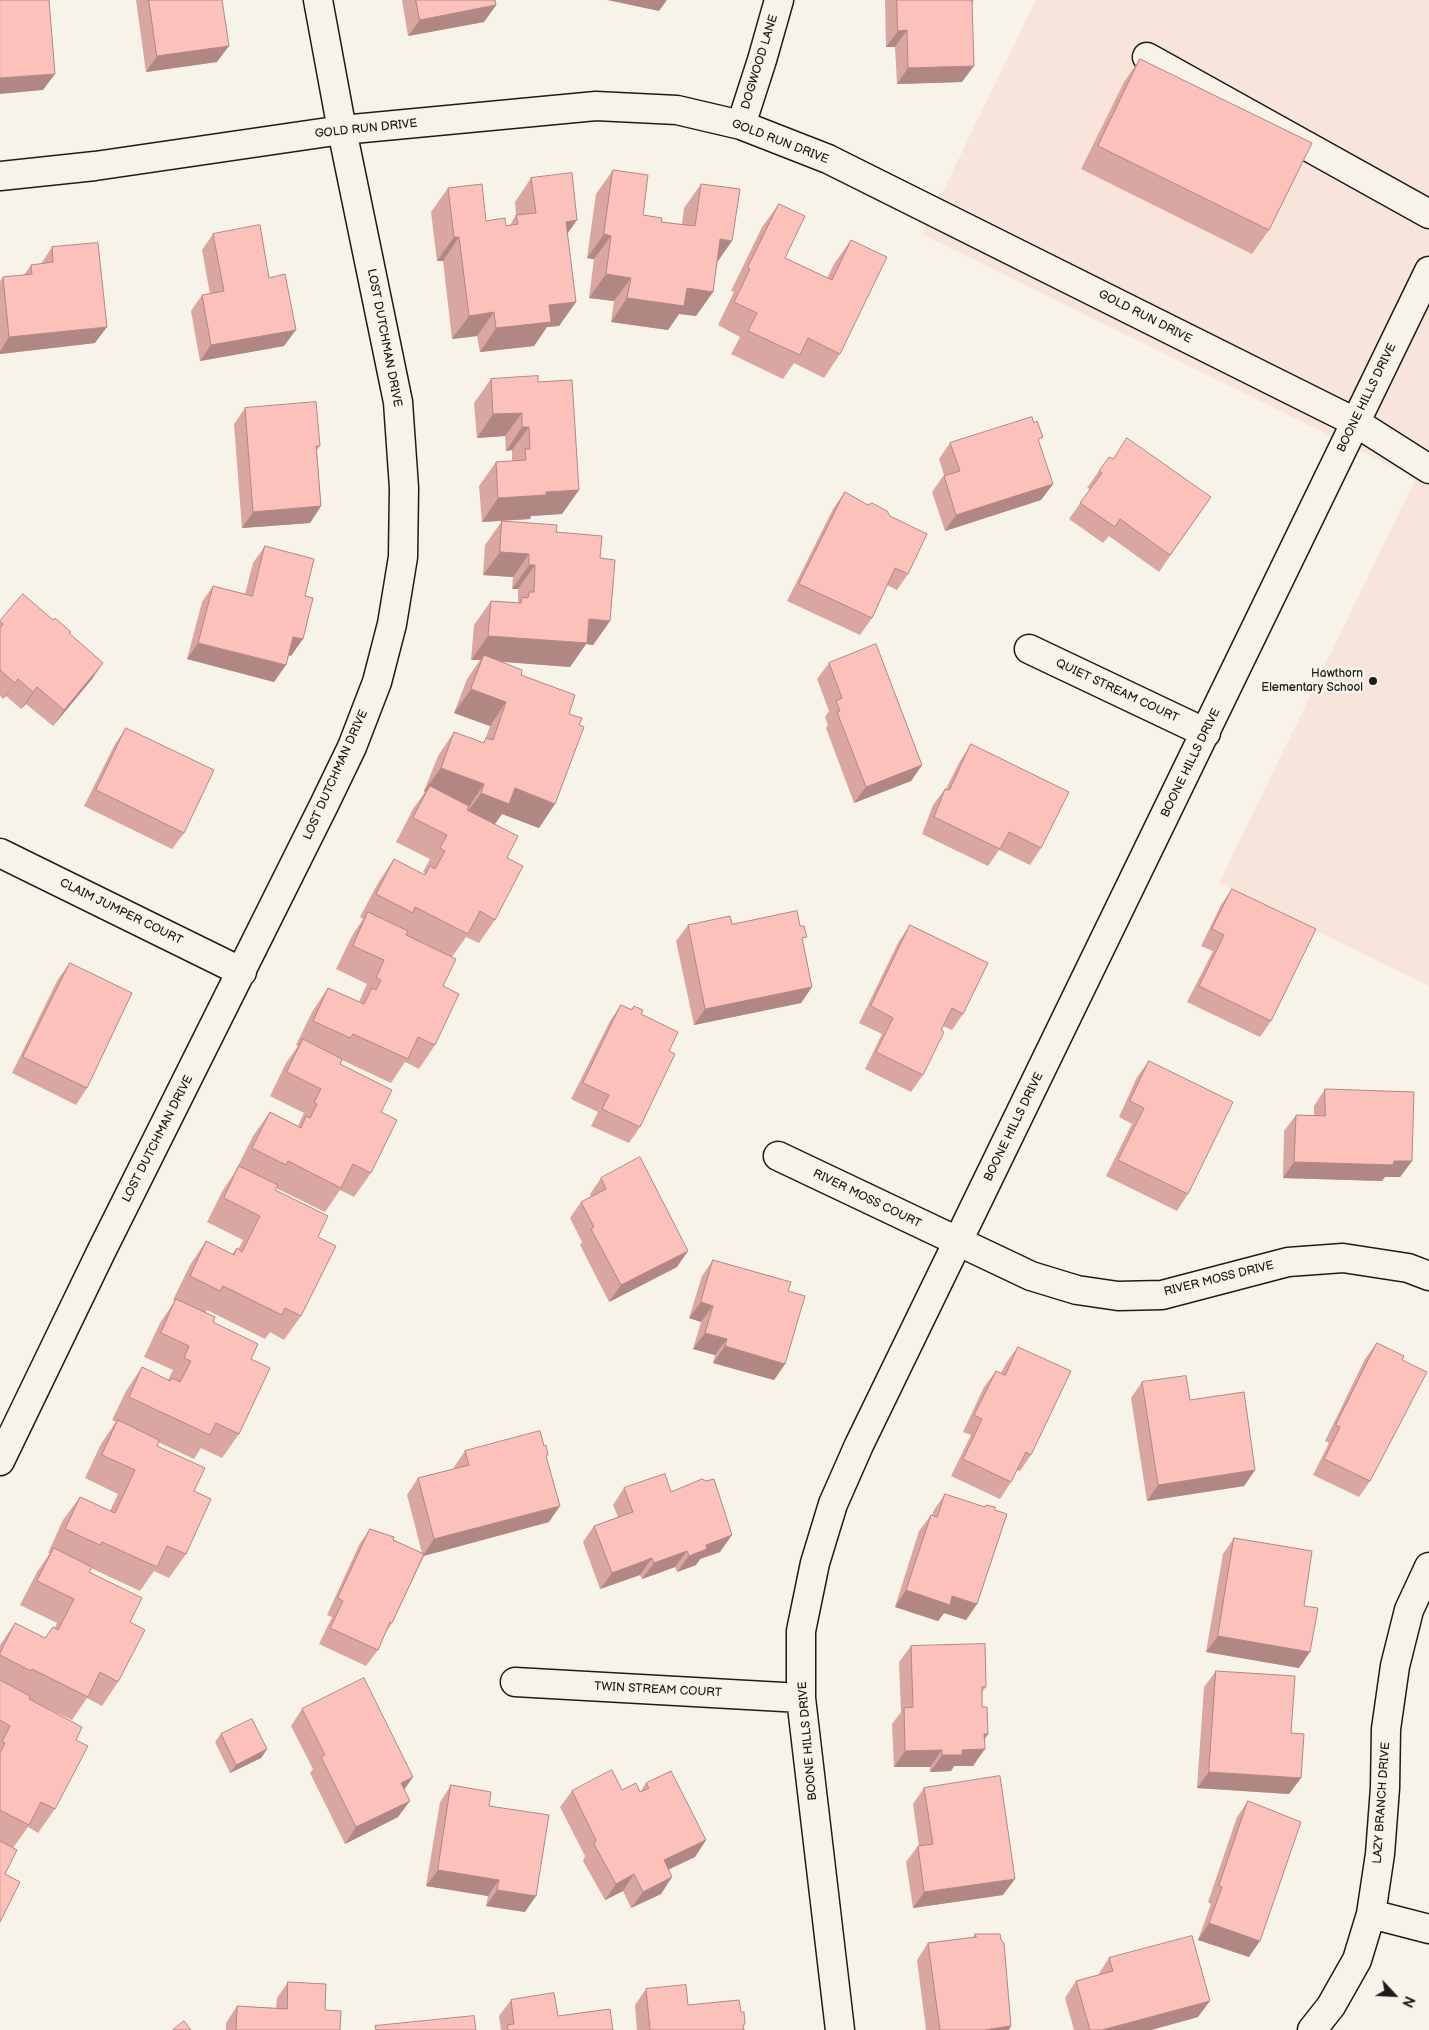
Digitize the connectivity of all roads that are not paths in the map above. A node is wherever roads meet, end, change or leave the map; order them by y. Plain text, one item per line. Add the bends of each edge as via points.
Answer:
1 (318, 0) edge
2 (779, 0) edge
3 (1147, 58) dead end
4 (741, 125) junction
5 (342, 130) junction
6 (0, 176) edge
7 (1429, 214) edge
8 (1429, 272) edge
9 (1355, 422) junction
10 (1429, 469) edge
11 (1029, 649) dead end
12 (1206, 733) junction
13 (0, 852) edge
14 (242, 972) junction
15 (778, 1156) dead end
16 (957, 1242) junction
17 (1429, 1276) edge
18 (0, 1461) edge
19 (1429, 1566) edge
20 (515, 1682) dead end
21 (801, 1698) junction
22 (1370, 1914) junction
23 (1429, 1929) edge
24 (840, 2030) edge
25 (1312, 2030) edge

1 - 5 street, LOST DUTCHMAN DRIVE
2 - 4 street, DOGWOOD LANE
3 - 7 street
4 - 5 street, GOLD RUN DRIVE via 677,110 596,106
4 - 9 street, GOLD RUN DRIVE via 828,159
5 - 6 street, GOLD RUN DRIVE via 95,166
5 - 14 street, LOST DUTCHMAN DRIVE via 398,402 404,488 402,557 392,624 377,682 324,806
8 - 9 street, BOONE HILLS DRIVE
9 - 10 street, GOLD RUN DRIVE
9 - 12 street, BOONE HILLS DRIVE
11 - 12 street, QUIET STREAM COURT
12 - 16 street, BOONE HILLS DRIVE
13 - 14 street, CLAIM JUMPER COURT
14 - 18 street, LOST DUTCHMAN DRIVE
15 - 16 street, RIVER MOSS COURT
16 - 17 street, RIVER MOSS DRIVE via 1031,1276 1077,1290 1118,1296 1162,1295 1288,1262 1343,1258 1408,1268
16 - 21 street, BOONE HILLS DRIVE via 858,1445 833,1504 815,1563 801,1631
19 - 22 street, LAZY BRANCH DRIVE via 1409,1610 1394,1666 1386,1729 1380,1854
20 - 21 street, TWIN STREAM COURT
21 - 24 street, BOONE HILLS DRIVE
22 - 23 street
22 - 25 street, LAZY BRANCH DRIVE via 1357,1960 1331,2006

